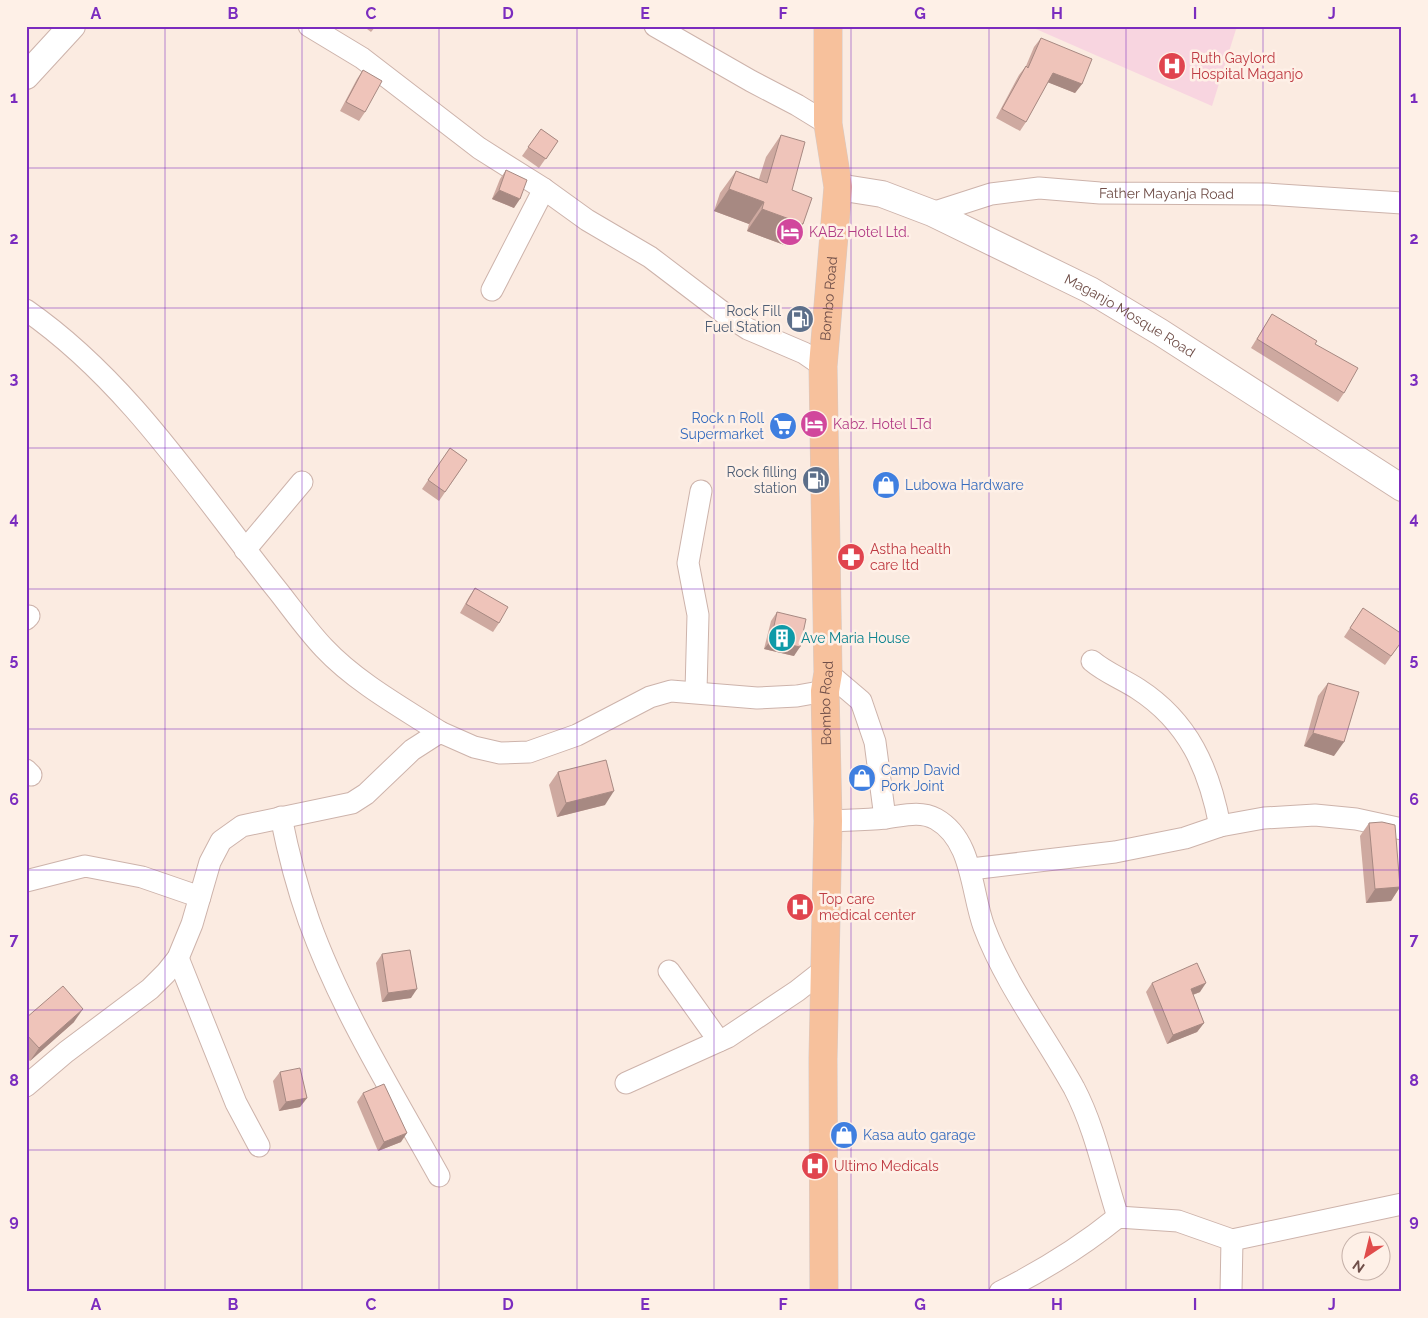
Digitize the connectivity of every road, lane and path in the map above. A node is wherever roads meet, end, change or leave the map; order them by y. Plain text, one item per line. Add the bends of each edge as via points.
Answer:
1 (72, 26) edge
2 (308, 26) edge
3 (655, 26) edge
4 (828, 26) edge
5 (26, 76) edge
6 (828, 124) junction
7 (838, 187) junction
8 (544, 189) junction
9 (1402, 202) edge
10 (932, 213) junction
11 (492, 290) dead end
12 (26, 310) edge
13 (823, 366) junction
14 (302, 482) dead end
15 (1402, 488) edge
16 (702, 491) dead end
17 (245, 550) junction
18 (1092, 661) dead end
19 (827, 682) junction
20 (696, 691) junction
21 (440, 732) junction
22 (281, 817) junction
23 (885, 818) junction
24 (828, 821) junction
25 (1220, 826) junction
26 (1402, 829) edge
27 (971, 869) junction
28 (26, 881) edge
29 (200, 897) junction
30 (178, 958) junction
31 (825, 969) junction
32 (669, 971) dead end
33 (719, 1042) junction
34 (626, 1083) dead end
35 (26, 1086) edge
36 (259, 1146) dead end
37 (439, 1176) dead end
38 (1402, 1204) edge
39 (1118, 1217) junction
40 (1232, 1240) junction
41 (824, 1292) edge
42 (1000, 1292) edge
43 (1230, 1292) edge

1 - 5 street
2 - 8 street via 362,58 479,148
3 - 6 street
4 - 6 main road, Bombo Road
6 - 7 main road, Bombo Road
7 - 10 street, Maganjo Mosque Road via 882,194
7 - 13 main road, Bombo Road
8 - 11 street
8 - 13 street via 587,220 650,257 724,314 748,329 804,353
9 - 10 street, Father Mayanja Road via 1267,194 1100,193 1039,188 991,194
10 - 15 street, Maganjo Mosque Road via 1090,290
12 - 17 street via 45,323 119,390
13 - 19 main road, Bombo Road
14 - 17 street
16 - 20 street via 688,563 698,615
17 - 21 street via 324,648 358,676
18 - 25 street via 1100,669 1139,690 1175,720 1210,780
19 - 20 street via 797,696 758,698
19 - 23 street via 861,701 875,742
19 - 24 main road, Bombo Road
20 - 21 street via 671,691 650,697 577,735 530,752 500,753 474,747
21 - 22 street via 412,750 366,794 352,803
22 - 29 street via 242,826 221,842 210,862
22 - 37 street via 308,920 326,965
23 - 24 street
23 - 27 street via 911,814 937,819 951,831
24 - 31 main road, Bombo Road
25 - 26 street via 1315,814
25 - 27 street via 1185,838 1115,852
27 - 39 street via 980,917 991,946 1088,1119
28 - 29 street via 85,866 142,877
29 - 30 street
30 - 35 street via 150,989
30 - 36 street via 236,1103
31 - 33 street
31 - 41 main road, Bombo Road
32 - 33 street
33 - 34 street
38 - 40 street
39 - 40 street via 1178,1220
39 - 42 street via 1047,1267
40 - 43 street

